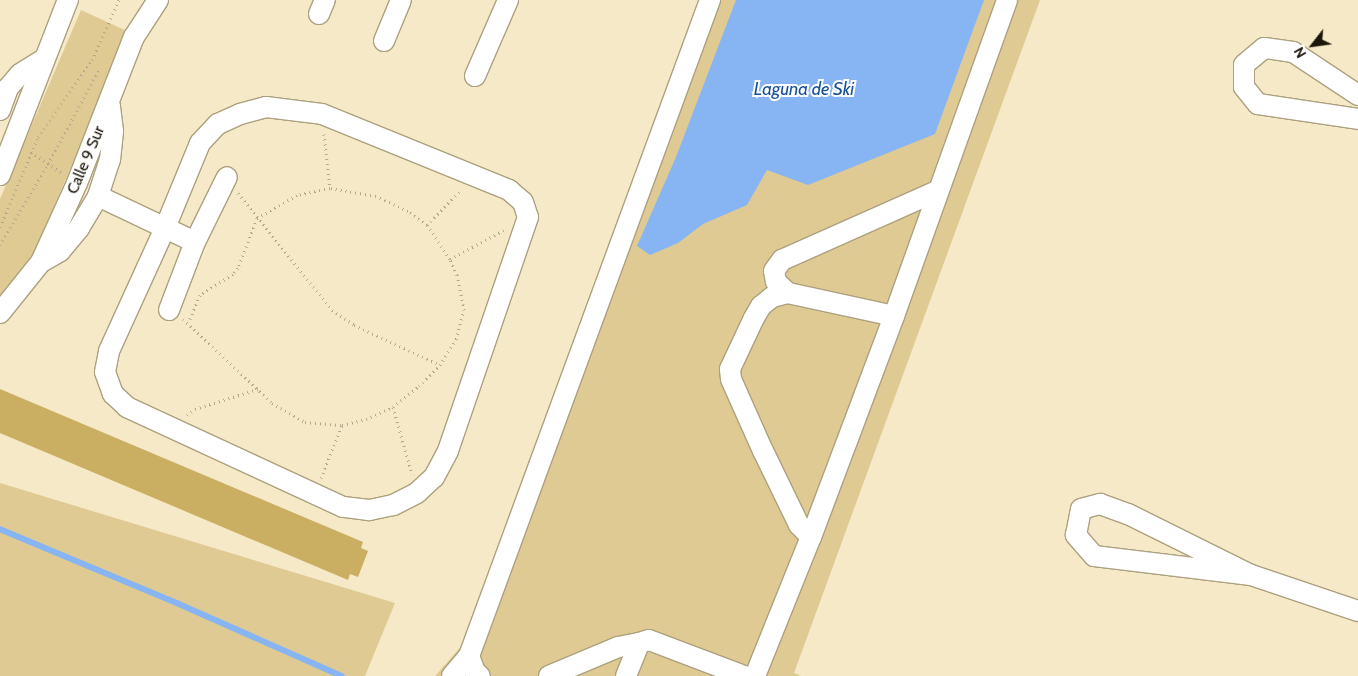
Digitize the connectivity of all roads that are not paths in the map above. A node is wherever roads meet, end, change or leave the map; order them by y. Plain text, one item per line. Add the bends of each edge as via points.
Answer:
1 (68, 0) edge
2 (158, 0) edge
3 (401, 0) edge
4 (508, 0) edge
5 (710, 0) edge
6 (1007, 0) edge
7 (384, 41) dead end
8 (44, 59) junction
9 (475, 76) dead end
10 (1358, 95) edge
11 (110, 101) junction
12 (0, 110) edge
13 (1358, 119) edge
14 (0, 174) edge
15 (227, 177) road end
16 (937, 191) junction
17 (98, 196) junction
18 (165, 228) junction
19 (195, 242) junction
20 (41, 262) junction
21 (788, 293) junction
22 (168, 310) dead end
23 (0, 313) edge
24 (894, 316) junction
25 (811, 537) junction
26 (1251, 576) junction
27 (1358, 611) edge
28 (639, 643) junction
29 (469, 656) junction
30 (452, 676) edge
31 (480, 676) edge
32 (549, 676) edge
33 (626, 676) edge
34 (744, 676) edge
35 (755, 676) edge

1 - 8 street
2 - 11 street, Calle 9 Sur via 134,37
3 - 7 street
4 - 9 street
5 - 29 street
6 - 16 street
8 - 12 street via 20,74 8,88
8 - 14 street
10 - 13 street via 1293,52 1264,48 1244,65 1244,87 1258,104
11 - 17 street via 113,131 110,160
11 - 20 street, Calle 9 Sur
15 - 19 street
16 - 21 street via 782,260 774,271 776,282
16 - 24 street
17 - 18 street
17 - 20 street via 60,251
18 - 18 street via 108,350 105,372 113,394 127,407 343,508 369,510 393,505 417,493 434,477 448,451 528,217 523,202 509,190 322,114 266,108 240,114 218,124 200,143
18 - 19 street
19 - 22 street
20 - 23 street, Calle 9 Sur
21 - 24 street
21 - 25 street via 772,297 761,306 730,368 731,379 795,517
24 - 25 street
25 - 35 street
26 - 26 street via 1128,514 1100,504 1081,510 1076,535 1094,556
26 - 27 street
28 - 32 street via 618,647
28 - 33 street
28 - 34 street via 649,640
29 - 30 street
29 - 31 street

